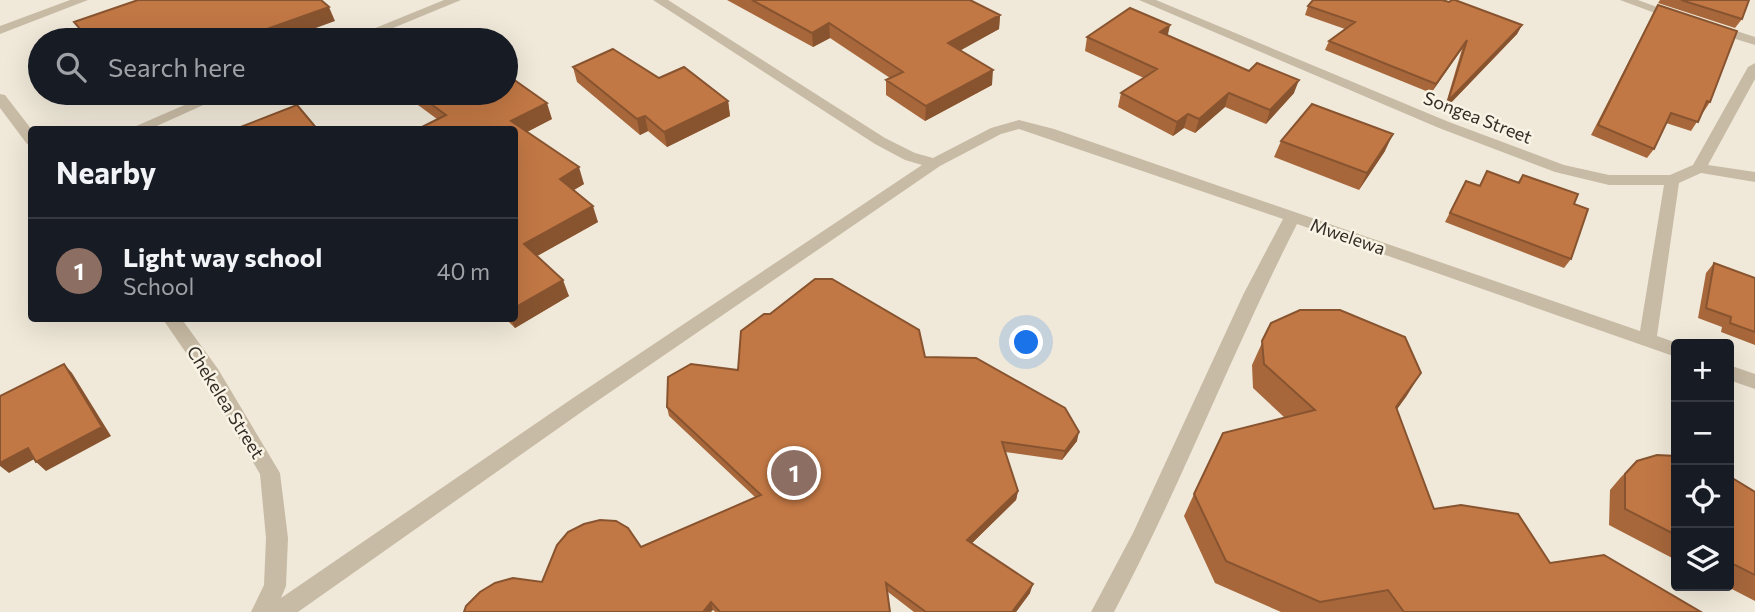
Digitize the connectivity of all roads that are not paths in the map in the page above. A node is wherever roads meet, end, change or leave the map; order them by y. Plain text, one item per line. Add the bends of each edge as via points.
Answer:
1 (82, 0) edge
2 (455, 0) edge
3 (659, 0) edge
4 (1145, 0) edge
5 (1626, 0) edge
6 (384, 28) edge
7 (0, 30) edge
8 (1755, 41) edge
9 (1755, 67) edge
10 (0, 98) edge
11 (194, 105) edge
12 (144, 126) edge
13 (28, 136) edge
14 (935, 163) junction
15 (1699, 168) junction
16 (1755, 177) edge
17 (1672, 180) junction
18 (1292, 217) junction
19 (174, 322) edge
20 (1648, 339) junction
21 (1671, 348) edge
22 (1734, 374) edge
23 (1755, 382) edge
24 (262, 612) edge
25 (279, 612) edge
26 (1102, 612) edge

1 - 7 street
2 - 6 street
3 - 14 street via 880,141 910,157
4 - 17 street, Songea Street via 1560,169 1609,180
5 - 8 street
9 - 15 street
10 - 13 street
11 - 12 street
14 - 18 street, Mwelewa via 1018,124
14 - 25 street
15 - 16 street
15 - 17 street, Songea Street
17 - 20 street
18 - 20 street, Mwelewa
18 - 26 street via 1141,540
19 - 24 street, Chekelea Street via 270,473 277,538 275,586
20 - 21 street, Mwelewa
22 - 23 street

